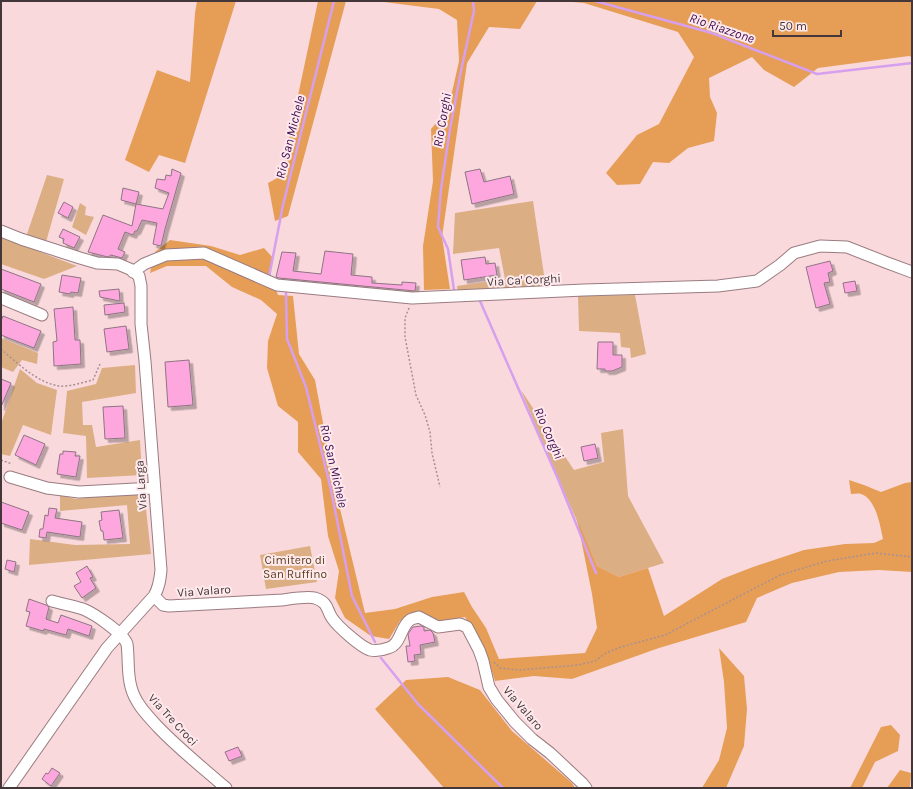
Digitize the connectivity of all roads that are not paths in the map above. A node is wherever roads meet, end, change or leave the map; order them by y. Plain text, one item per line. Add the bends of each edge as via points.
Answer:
1 (1, 231) edge
2 (133, 272) junction
3 (912, 272) edge
4 (1, 298) edge
5 (42, 315) dead end
6 (10, 476) dead end
7 (154, 488) junction
8 (154, 596) junction
9 (52, 601) dead end
10 (119, 634) junction
11 (9, 788) edge
12 (226, 788) edge
13 (586, 788) edge

1 - 2 street via 97,263 118,264
2 - 3 street, Via Ca' Corghi via 144,264 166,255 204,253 277,285 412,298 718,286 757,281 794,253 820,246 847,247
2 - 7 street, Via Larga via 139,276 141,286 141,324
4 - 5 street
6 - 7 street via 47,488 79,492
7 - 8 street, Via Larga via 160,570 160,583
8 - 10 street, Via Larga
8 - 13 street, Via Valaro via 169,606 314,598 326,605 332,619 370,650 390,648 410,620 419,616 438,628 460,624 467,627 483,661 489,688 515,722
9 - 10 street via 83,609
10 - 11 street, Via Larga
10 - 12 street, Via Tre Croci via 127,644 129,680 140,706 168,738

